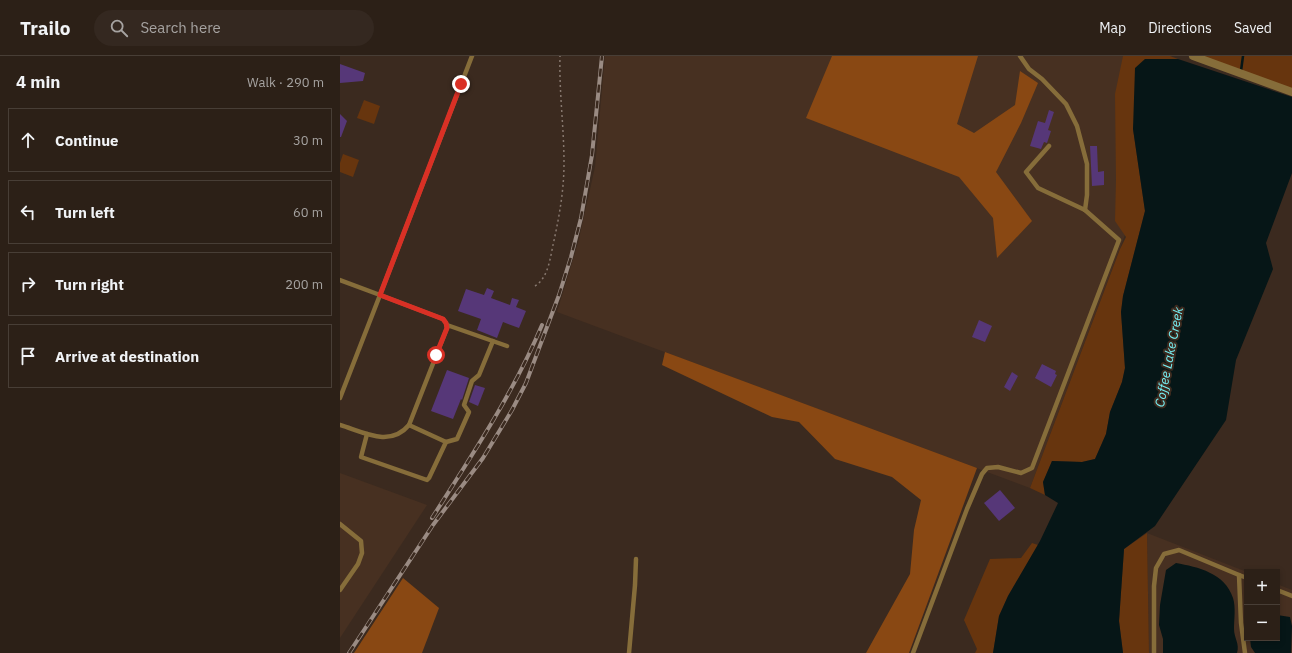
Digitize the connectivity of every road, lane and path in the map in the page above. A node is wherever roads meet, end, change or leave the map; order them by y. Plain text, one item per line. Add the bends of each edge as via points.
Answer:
1 (472, 56) edge
2 (560, 56) edge
3 (1020, 56) edge
4 (1193, 56) edge
5 (1292, 92) edge
6 (1049, 146) dead end
7 (1085, 210) junction
8 (340, 280) edge
9 (535, 286) dead end
10 (380, 295) junction
11 (447, 325) junction
12 (493, 342) junction
13 (507, 346) dead end
14 (340, 398) edge
15 (340, 425) edge
16 (409, 425) junction
17 (367, 434) junction
18 (446, 442) junction
19 (340, 524) edge
20 (636, 560) dead end
21 (1239, 575) junction
22 (1244, 577) edge
23 (340, 590) edge
24 (1280, 591) edge
25 (1292, 596) edge
26 (629, 653) edge
27 (913, 653) edge
28 (1154, 653) edge
29 (1245, 653) edge

1 - 10 lane
2 - 9 path via 564,164 562,202 550,262
3 - 7 lane via 1029,69 1066,104 1077,126 1087,164
4 - 5 street
6 - 7 lane via 1026,172 1038,188
7 - 27 lane via 1119,240 1032,468 1021,473 998,467 987,468 982,474
8 - 10 lane
10 - 11 lane via 443,319
10 - 14 lane
11 - 12 lane
11 - 16 lane
12 - 13 lane
12 - 18 lane via 479,375 472,381 464,405 469,412 457,439
15 - 17 lane
16 - 17 lane via 404,431 392,437
16 - 18 lane
17 - 18 lane via 361,456 426,480
19 - 23 lane via 361,541 362,553 358,564
20 - 26 lane
21 - 22 lane
21 - 28 lane via 1178,550 1164,554 1156,568 1154,586
21 - 29 lane
24 - 25 lane

